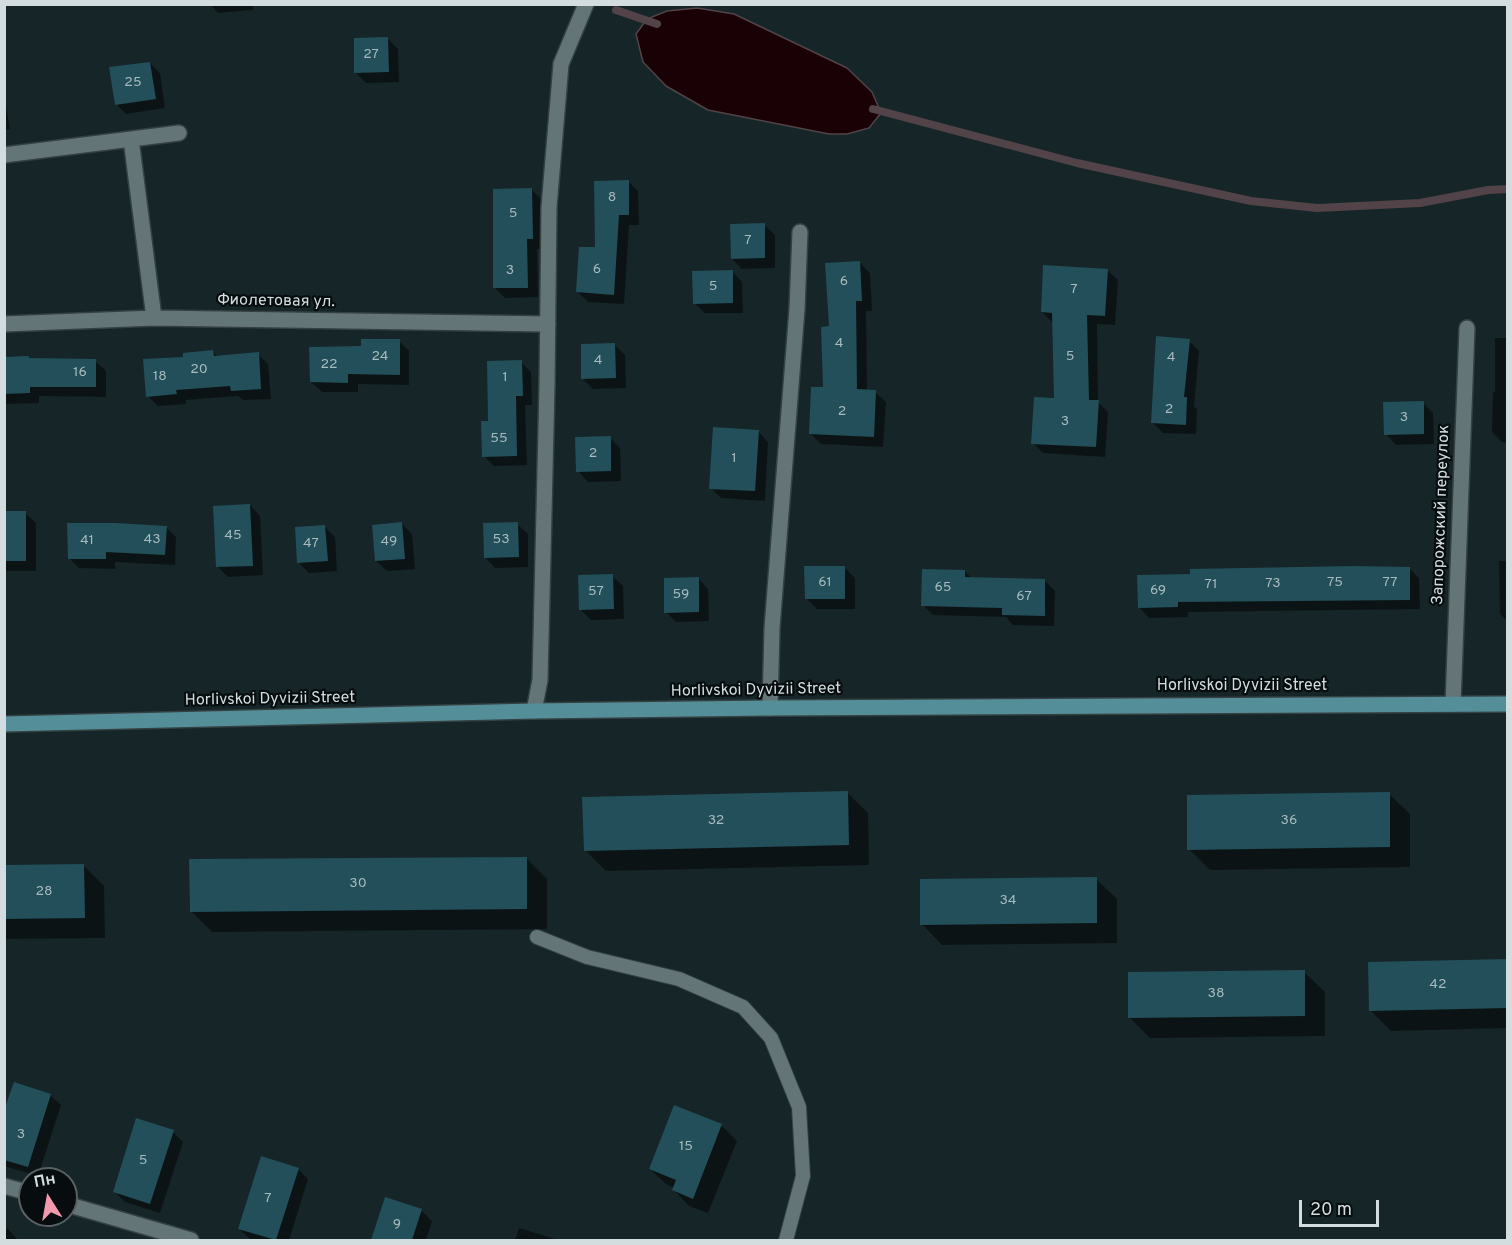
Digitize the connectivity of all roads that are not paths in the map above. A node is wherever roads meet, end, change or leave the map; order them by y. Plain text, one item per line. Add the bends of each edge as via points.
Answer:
1 (585, 6) edge
2 (179, 133) dead end
3 (131, 139) junction
4 (4, 155) edge
5 (800, 232) dead end
6 (154, 318) junction
7 (4, 324) edge
8 (548, 324) junction
9 (1467, 328) dead end
10 (1453, 704) junction
11 (1508, 704) edge
12 (770, 708) junction
13 (534, 711) junction
14 (4, 724) edge
15 (537, 936) dead end
16 (78, 1207) edge
17 (191, 1240) edge
18 (786, 1240) edge

1 - 8 street via 561,64 549,207
2 - 3 street
3 - 4 street
3 - 6 street
5 - 12 street via 772,628
6 - 7 street, Фиолетовая ул.
6 - 8 street, Фиолетовая ул.
8 - 13 street via 540,680
9 - 10 street, Запорожский переулок
10 - 11 main road, Horlivskoi Dyvizii Street
10 - 12 main road, Horlivskoi Dyvizii Street
12 - 13 main road, Horlivskoi Dyvizii Street
13 - 14 main road, Horlivskoi Dyvizii Street
15 - 18 lane via 587,957 679,979 733,1002 743,1007 771,1038 799,1118 803,1176
16 - 17 street

